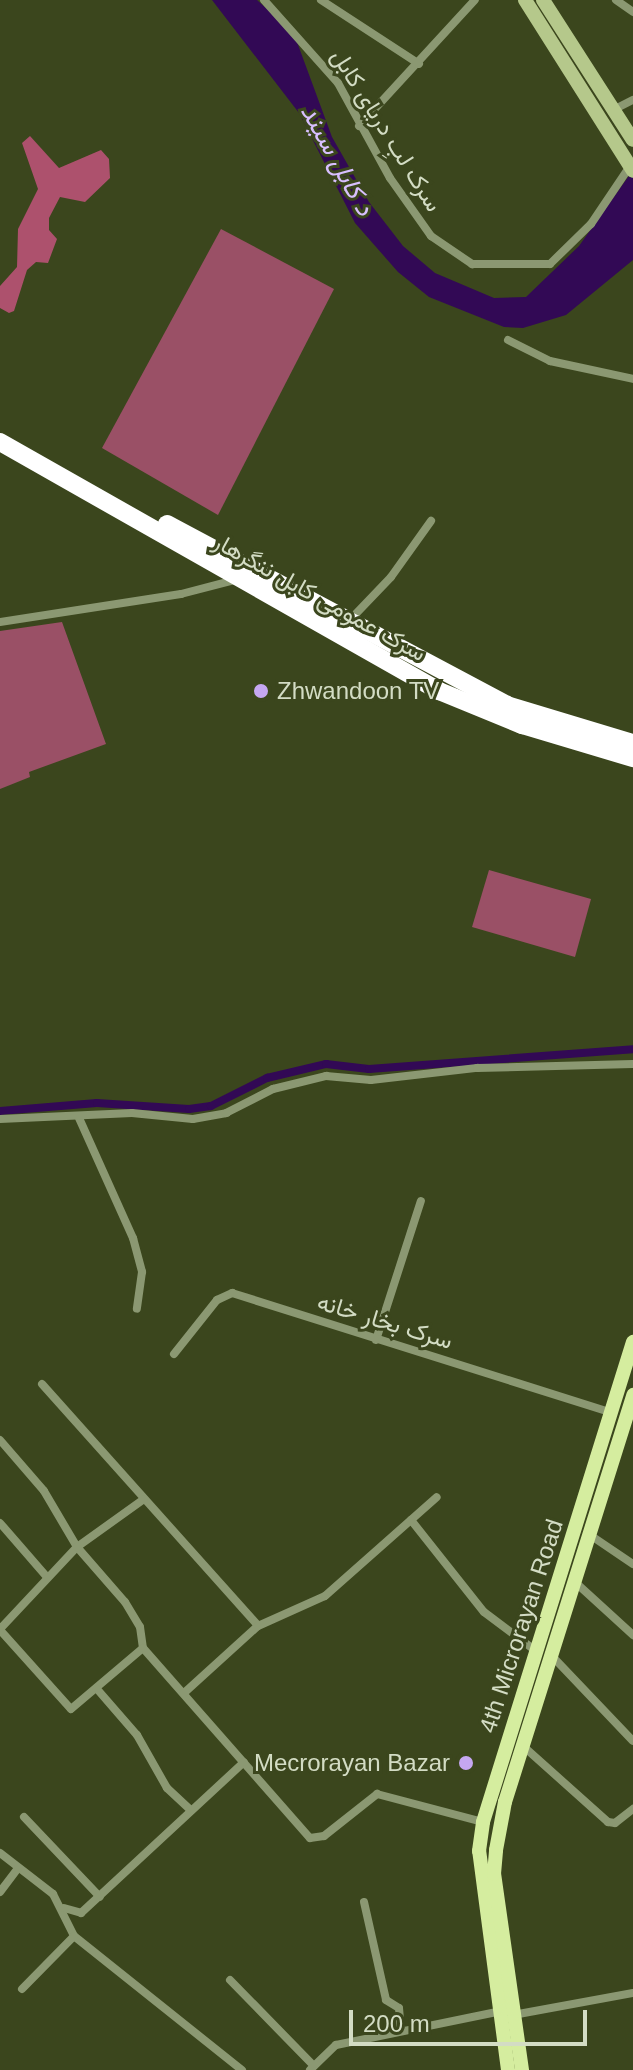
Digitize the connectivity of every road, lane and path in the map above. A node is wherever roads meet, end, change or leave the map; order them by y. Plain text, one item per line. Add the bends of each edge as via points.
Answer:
1 (264, 0) edge
2 (321, 0) edge
3 (474, 0) edge
4 (525, 0) edge
5 (543, 0) edge
6 (616, 0) edge
7 (633, 12) edge
8 (419, 64) junction
9 (633, 100) edge
10 (613, 110) junction
11 (359, 126) junction
12 (633, 140) edge
13 (631, 168) edge
14 (508, 340) dead end
15 (633, 379) edge
16 (0, 430) edge
17 (0, 442) edge
18 (431, 521) dead end
19 (252, 575) junction
20 (0, 622) edge
21 (348, 623) junction
22 (633, 743) edge
23 (633, 758) edge
24 (633, 1064) edge
25 (79, 1118) junction
26 (0, 1119) edge
27 (421, 1201) dead end
28 (137, 1309) dead end
29 (376, 1340) junction
30 (633, 1342) edge
31 (174, 1354) dead end
32 (42, 1384) dead end
33 (633, 1395) edge
34 (609, 1412) junction
35 (627, 1432) edge
36 (0, 1440) edge
37 (437, 1497) dead end
38 (144, 1499) junction
39 (411, 1520) junction
40 (0, 1523) edge
41 (590, 1535) junction
42 (77, 1547) junction
43 (633, 1564) edge
44 (47, 1577) junction
45 (575, 1582) junction
46 (258, 1626) junction
47 (0, 1629) edge
48 (633, 1635) edge
49 (538, 1646) junction
50 (143, 1648) junction
51 (554, 1651) junction
52 (97, 1689) junction
53 (184, 1693) junction
54 (633, 1741) edge
55 (523, 1746) junction
56 (244, 1762) junction
57 (633, 1809) edge
58 (191, 1810) junction
59 (24, 1817) dead end
60 (483, 1822) junction
61 (0, 1853) edge
62 (18, 1868) junction
63 (0, 1892) edge
64 (100, 1897) junction
65 (364, 1902) dead end
66 (64, 1908) junction
67 (494, 1927) junction
68 (74, 1936) junction
69 (230, 1980) dead end
70 (22, 1989) dead end
71 (633, 1993) edge
72 (497, 2012) junction
73 (513, 2015) junction
74 (401, 2029) junction
75 (310, 2066) edge
76 (242, 2070) edge
77 (508, 2070) edge
78 (522, 2070) edge

1 - 11 street, سرک لبِ دریای کابل via 338,83
2 - 8 street
3 - 8 street
4 - 13 main road
5 - 10 main road
6 - 7 street
8 - 11 street
9 - 10 street
10 - 12 main road
11 - 13 street, سرک لبِ دریای کابل via 431,236 444,249 482,267 550,264 591,224
14 - 15 street via 550,361
16 - 19 highway, سرک عمومی کابل ننگرهار
17 - 19 highway, سرک عمومی کابل ننگرهار
18 - 21 street via 391,577
19 - 20 street via 181,594
19 - 21 highway
19 - 23 highway, سرک عمومی کابل ننگرهار via 475,708
21 - 22 highway via 507,705
24 - 25 street via 477,1068 371,1080 326,1076 273,1089 208,1117 132,1113
25 - 26 street
25 - 28 street via 133,1238 142,1272
27 - 29 street
29 - 31 street, سرک بخار خانه via 228,1292
29 - 34 street, سرک بخار خانه
30 - 34 main road, 4th Microrayan Road
32 - 38 street
33 - 35 main road, 4th Microrayan Road
34 - 49 main road, 4th Microrayan Road
35 - 41 main road, 4th Microrayan Road
36 - 42 street via 44,1491
37 - 39 street
38 - 42 street
38 - 46 street
39 - 46 street via 325,1596
39 - 49 street via 484,1612
40 - 44 street
41 - 43 street
41 - 45 main road, 4th Microrayan Road
42 - 44 street
42 - 50 street via 125,1602 140,1627
44 - 47 street
45 - 48 street
45 - 51 main road, 4th Microrayan Road
46 - 53 street
47 - 52 street via 71,1709
49 - 51 main road
49 - 60 main road, 4th Microrayan Road
50 - 52 street
50 - 53 street
51 - 54 street
51 - 55 main road, 4th Microrayan Road
52 - 58 street via 137,1735 167,1788
53 - 56 street
55 - 57 street via 608,1822 615,1823
55 - 67 main road, 4th Microrayan Road via 496,1850
56 - 58 street
56 - 60 street via 310,1838 324,1836 377,1794
58 - 64 street
59 - 64 street
60 - 67 main road, 4th Microrayan Road via 479,1851
61 - 62 street
62 - 63 street
62 - 66 street
64 - 66 street via 81,1913
65 - 74 street via 386,2000 399,2008
66 - 68 street
67 - 72 main road, 4th Microrayan Road
67 - 73 main road, 4th Microrayan Road
68 - 70 street
68 - 76 street
69 - 75 street
71 - 73 street
72 - 74 street
72 - 77 main road, 4th Microrayan Road
73 - 78 main road, 4th Microrayan Road
74 - 75 street via 336,2045

